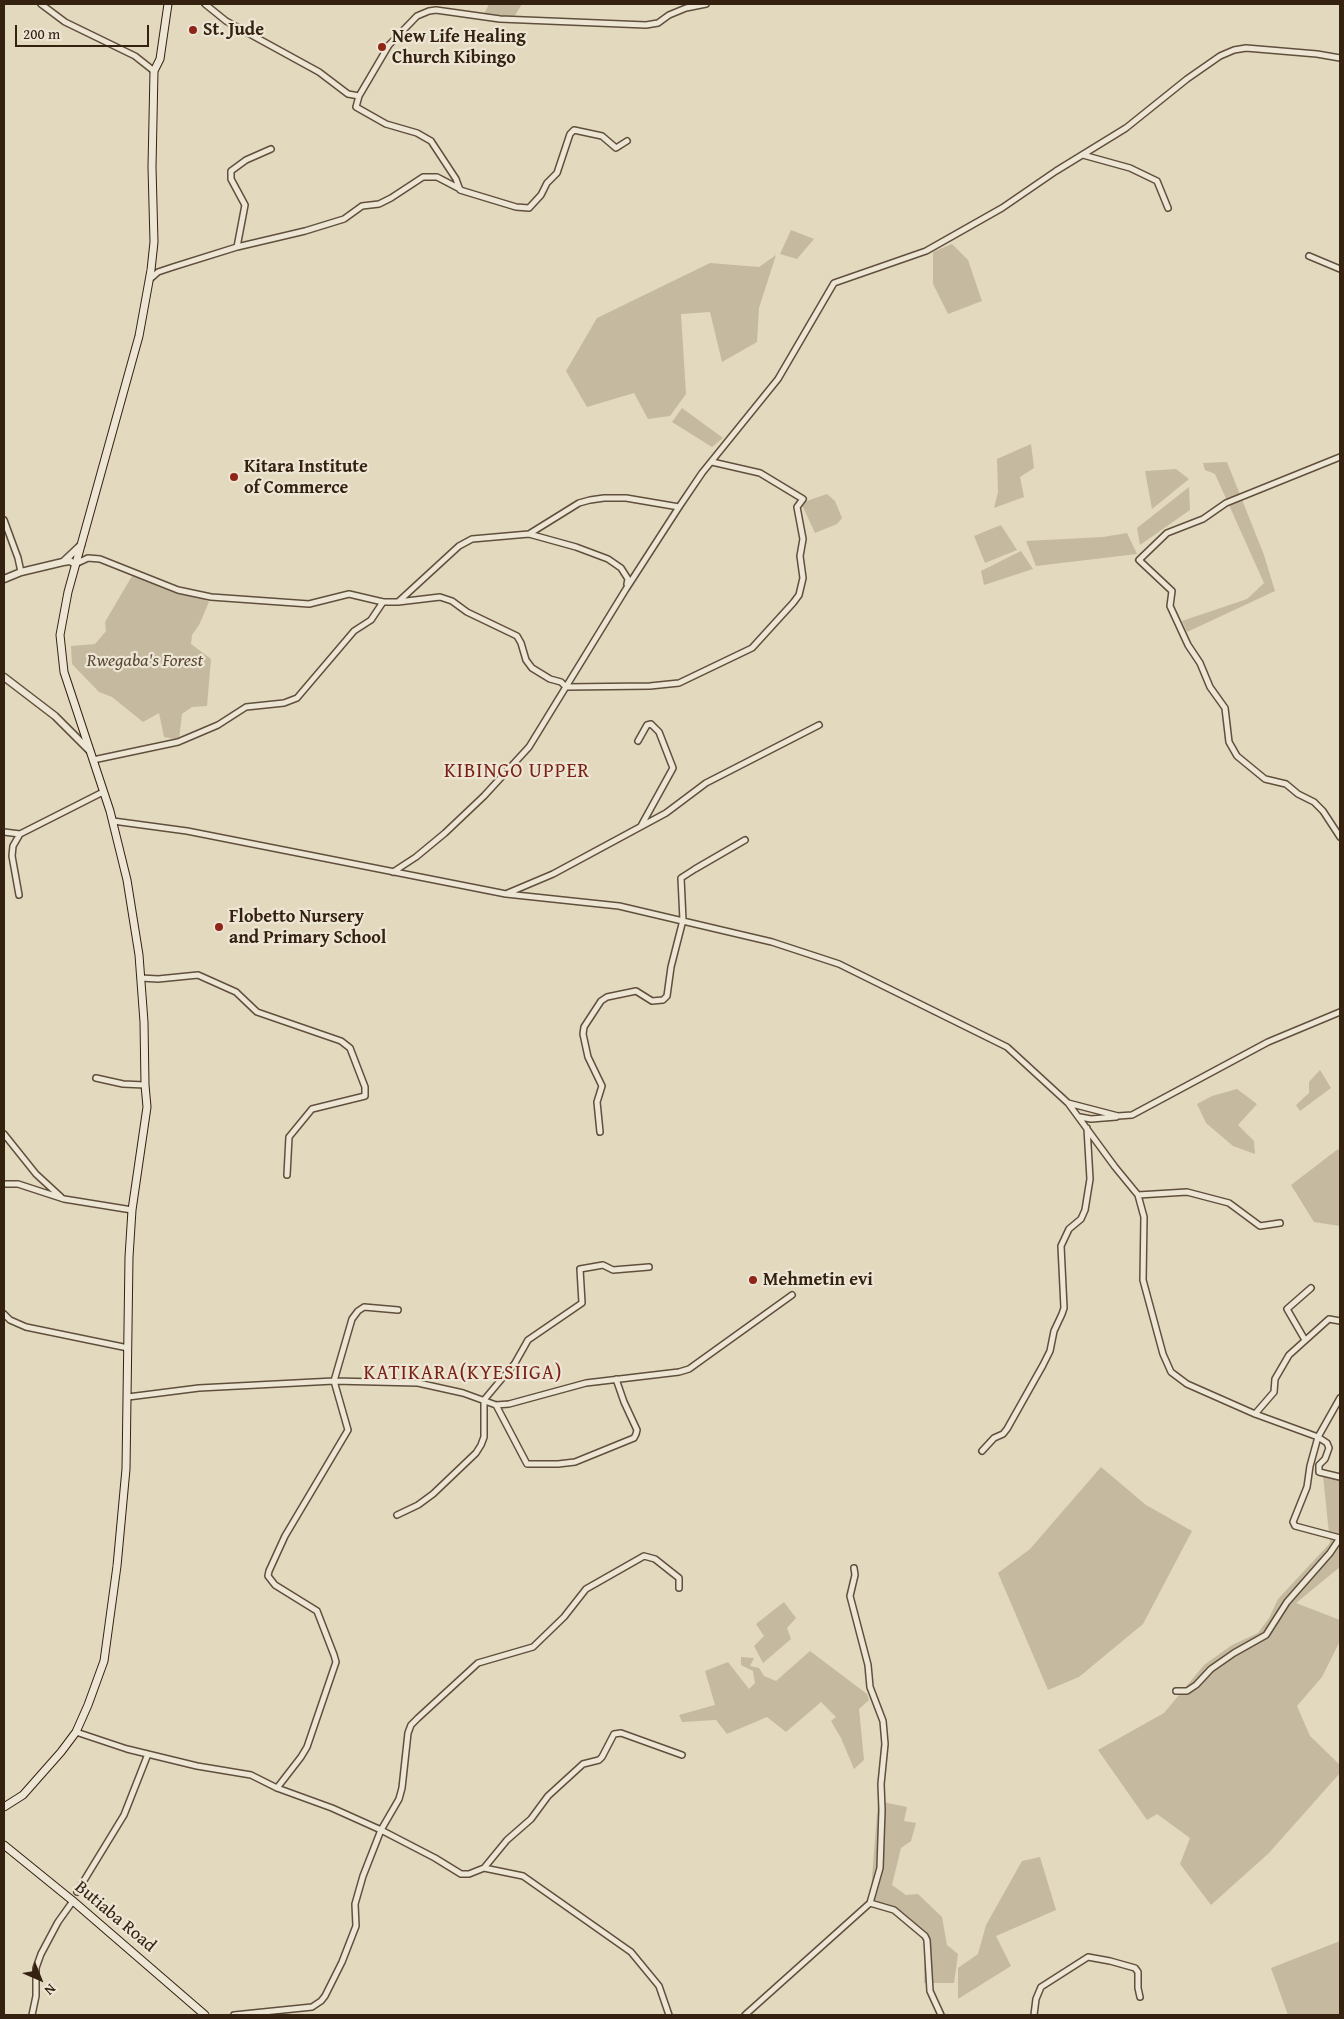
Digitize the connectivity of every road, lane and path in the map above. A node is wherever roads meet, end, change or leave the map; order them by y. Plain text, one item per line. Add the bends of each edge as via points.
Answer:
1 (41, 4) edge
2 (168, 4) edge
3 (205, 4) edge
4 (426, 4) edge
5 (706, 4) edge
6 (426, 12) junction
7 (1340, 58) edge
8 (154, 70) junction
9 (348, 94) junction
10 (359, 96) junction
11 (356, 107) junction
12 (627, 142) dead end
13 (271, 150) dead end
14 (1082, 154) junction
15 (460, 190) junction
16 (1168, 208) dead end
17 (238, 247) junction
18 (1309, 256) dead end
19 (1340, 269) edge
20 (149, 280) junction
21 (1340, 456) edge
22 (712, 462) junction
23 (679, 507) junction
24 (4, 520) edge
25 (529, 534) junction
26 (81, 545) junction
27 (63, 562) junction
28 (75, 564) junction
29 (21, 572) junction
30 (4, 579) edge
31 (626, 589) junction
32 (383, 602) junction
33 (398, 602) junction
34 (4, 677) edge
35 (566, 687) junction
36 (819, 725) dead end
37 (638, 741) dead end
38 (90, 751) junction
39 (93, 760) junction
40 (103, 792) junction
41 (113, 821) junction
42 (641, 827) junction
43 (4, 832) edge
44 (20, 834) junction
45 (1340, 837) edge
46 (745, 840) dead end
47 (393, 872) junction
48 (506, 894) junction
49 (19, 895) dead end
50 (683, 920) junction
51 (141, 978) junction
52 (1340, 1012) edge
53 (96, 1078) dead end
54 (145, 1086) junction
55 (1068, 1103) junction
56 (1118, 1116) junction
57 (1079, 1117) junction
58 (1087, 1128) junction
59 (600, 1132) dead end
60 (4, 1134) edge
61 (288, 1175) dead end
62 (4, 1184) edge
63 (1138, 1195) junction
64 (64, 1198) junction
65 (132, 1210) junction
66 (1280, 1223) dead end
67 (649, 1267) dead end
68 (1311, 1288) dead end
69 (792, 1295) dead end
70 (398, 1310) dead end
71 (4, 1314) edge
72 (1340, 1322) edge
73 (1305, 1340) junction
74 (128, 1348) junction
75 (616, 1379) junction
76 (334, 1381) junction
77 (128, 1397) junction
78 (1340, 1398) edge
79 (484, 1400) junction
80 (496, 1405) junction
81 (1255, 1414) junction
82 (1318, 1437) junction
83 (982, 1451) dead end
84 (1340, 1477) edge
85 (396, 1515) dead end
86 (1340, 1538) edge
87 (854, 1568) dead end
88 (679, 1588) dead end
89 (1176, 1691) dead end
90 (76, 1732) junction
91 (148, 1754) junction
92 (682, 1755) dead end
93 (276, 1788) junction
94 (4, 1807) edge
95 (381, 1830) junction
96 (4, 1845) edge
97 (484, 1868) junction
98 (76, 1892) dead end
99 (73, 1900) junction
100 (870, 1903) junction
101 (1140, 1997) dead end
102 (32, 2015) edge
103 (205, 2015) edge
104 (234, 2015) edge
105 (669, 2015) edge
106 (746, 2015) edge
107 (941, 2015) edge
108 (1034, 2015) edge

1 - 8 street via 65,22 135,56
2 - 8 main road via 160,59
3 - 9 street via 226,22 319,72
4 - 6 street
5 - 6 street via 686,8 669,14 658,23 646,25 500,19 436,10
6 - 10 street via 417,16 390,45
7 - 14 street via 1246,48 1234,50 1207,64 1126,128
8 - 20 main road via 154,242
9 - 10 street
9 - 11 street
10 - 11 street
11 - 15 street via 386,124 431,141
12 - 15 street via 616,148 602,136 574,130 557,173 529,208 500,204
13 - 17 street via 230,171 245,205
14 - 16 street via 1130,168 1157,181
14 - 22 street via 1002,208 930,250 834,284 778,379
15 - 17 street via 437,178 422,177 391,198 379,204 362,206 344,219
17 - 20 street via 158,272
18 - 19 street
20 - 26 main road via 138,343
21 - 45 street via 1226,503 1199,521 1167,533 1139,560 1172,591 1170,606 1210,686 1225,708 1229,742 1237,756 1265,779 1286,784 1314,802
22 - 23 street
22 - 35 street via 760,473 803,499 796,507 803,539 800,556 803,578 799,595 752,648 679,683
23 - 25 street via 626,498 590,500 578,503
23 - 31 street
24 - 29 street
25 - 31 street via 608,559 621,568 628,579
25 - 33 street via 479,537 466,541
26 - 27 street
26 - 28 main road
27 - 28 street
27 - 29 street
28 - 32 street via 88,558 100,559 178,590 211,597 309,604 349,594
28 - 38 main road via 62,614 61,654 70,694
29 - 30 street
31 - 35 street
32 - 33 street
32 - 39 street via 374,617 354,631 297,698 246,708 178,742
33 - 35 street via 440,597 452,601 467,612 517,636 532,668
34 - 38 street via 55,716
35 - 47 street via 529,747 484,796 438,839
36 - 42 street via 698,787
37 - 42 street via 647,725 651,724 659,732 673,768
38 - 39 main road
39 - 40 main road
40 - 41 main road
40 - 44 street
41 - 47 street via 187,831
41 - 51 main road via 127,880
42 - 48 street via 554,874
43 - 44 street
44 - 49 street via 12,856
46 - 50 street via 681,878
47 - 48 street
48 - 50 street via 619,906
50 - 55 street via 772,942 839,964 1008,1047
50 - 59 street via 671,967 668,996 652,1001 636,991 607,997 584,1026 588,1057 602,1086 596,1102
51 - 54 main road
51 - 61 street via 198,975 237,993 258,1012 341,1041 350,1048 365,1087 365,1096 312,1108 289,1137
52 - 56 street via 1268,1042 1132,1115
53 - 54 street
54 - 65 main road via 147,1107
55 - 56 street
55 - 57 street
56 - 57 street via 1101,1119
57 - 58 street
58 - 63 street
58 - 83 street via 1090,1179 1085,1210 1081,1219 1069,1229 1061,1246 1064,1308 1050,1351 1008,1429
60 - 64 street via 36,1174
62 - 64 street via 18,1184
63 - 66 street via 1187,1192 1229,1203 1260,1226
63 - 81 street via 1144,1217 1143,1280 1171,1372 1187,1384
64 - 65 street
65 - 74 main road
67 - 79 street via 614,1270 603,1265 581,1267 582,1303 528,1340 515,1363
68 - 73 street via 1287,1310
69 - 75 street via 689,1369
70 - 76 street via 364,1307 358,1311 352,1319
71 - 74 street via 26,1327
72 - 73 street via 1329,1319
73 - 81 street via 1286,1359 1275,1379 1274,1392
74 - 77 main road
75 - 80 street
75 - 80 street via 636,1434 634,1438 575,1462 527,1464
76 - 77 street via 200,1388
76 - 79 street via 418,1383
76 - 93 street via 348,1430 285,1536 268,1576 275,1585 317,1611 336,1662 307,1747
77 - 90 main road via 126,1469 104,1661
78 - 82 street
79 - 80 street
79 - 85 street via 484,1437 476,1453 433,1494
81 - 82 street
82 - 84 street via 1329,1448 1319,1465 1319,1472
82 - 86 street via 1307,1487 1293,1524
86 - 89 street via 1287,1602 1266,1635 1234,1652 1187,1691
87 - 100 street via 850,1596 868,1665 870,1687 883,1720 885,1744 880,1868
88 - 95 street via 680,1578 655,1559 644,1556 586,1589 564,1617 533,1647 485,1659 471,1668 410,1727 400,1794
90 - 91 street
90 - 94 main road via 23,1795
91 - 93 street via 251,1775
91 - 98 street via 124,1815
92 - 97 street via 621,1733 614,1734 602,1757 584,1764 548,1796 531,1819 507,1840
93 - 95 street
95 - 97 street via 461,1874
95 - 104 street via 356,1899 356,1926 342,1962 321,2001 312,2006
96 - 99 main road, Butiaba Road
97 - 105 street via 524,1876 622,1944 660,1986
99 - 102 street via 40,1954
99 - 103 main road, Butiaba Road
100 - 106 street
100 - 107 street via 900,1914 925,1936 930,1992
101 - 108 street via 1136,1968 1088,1957 1041,1988

